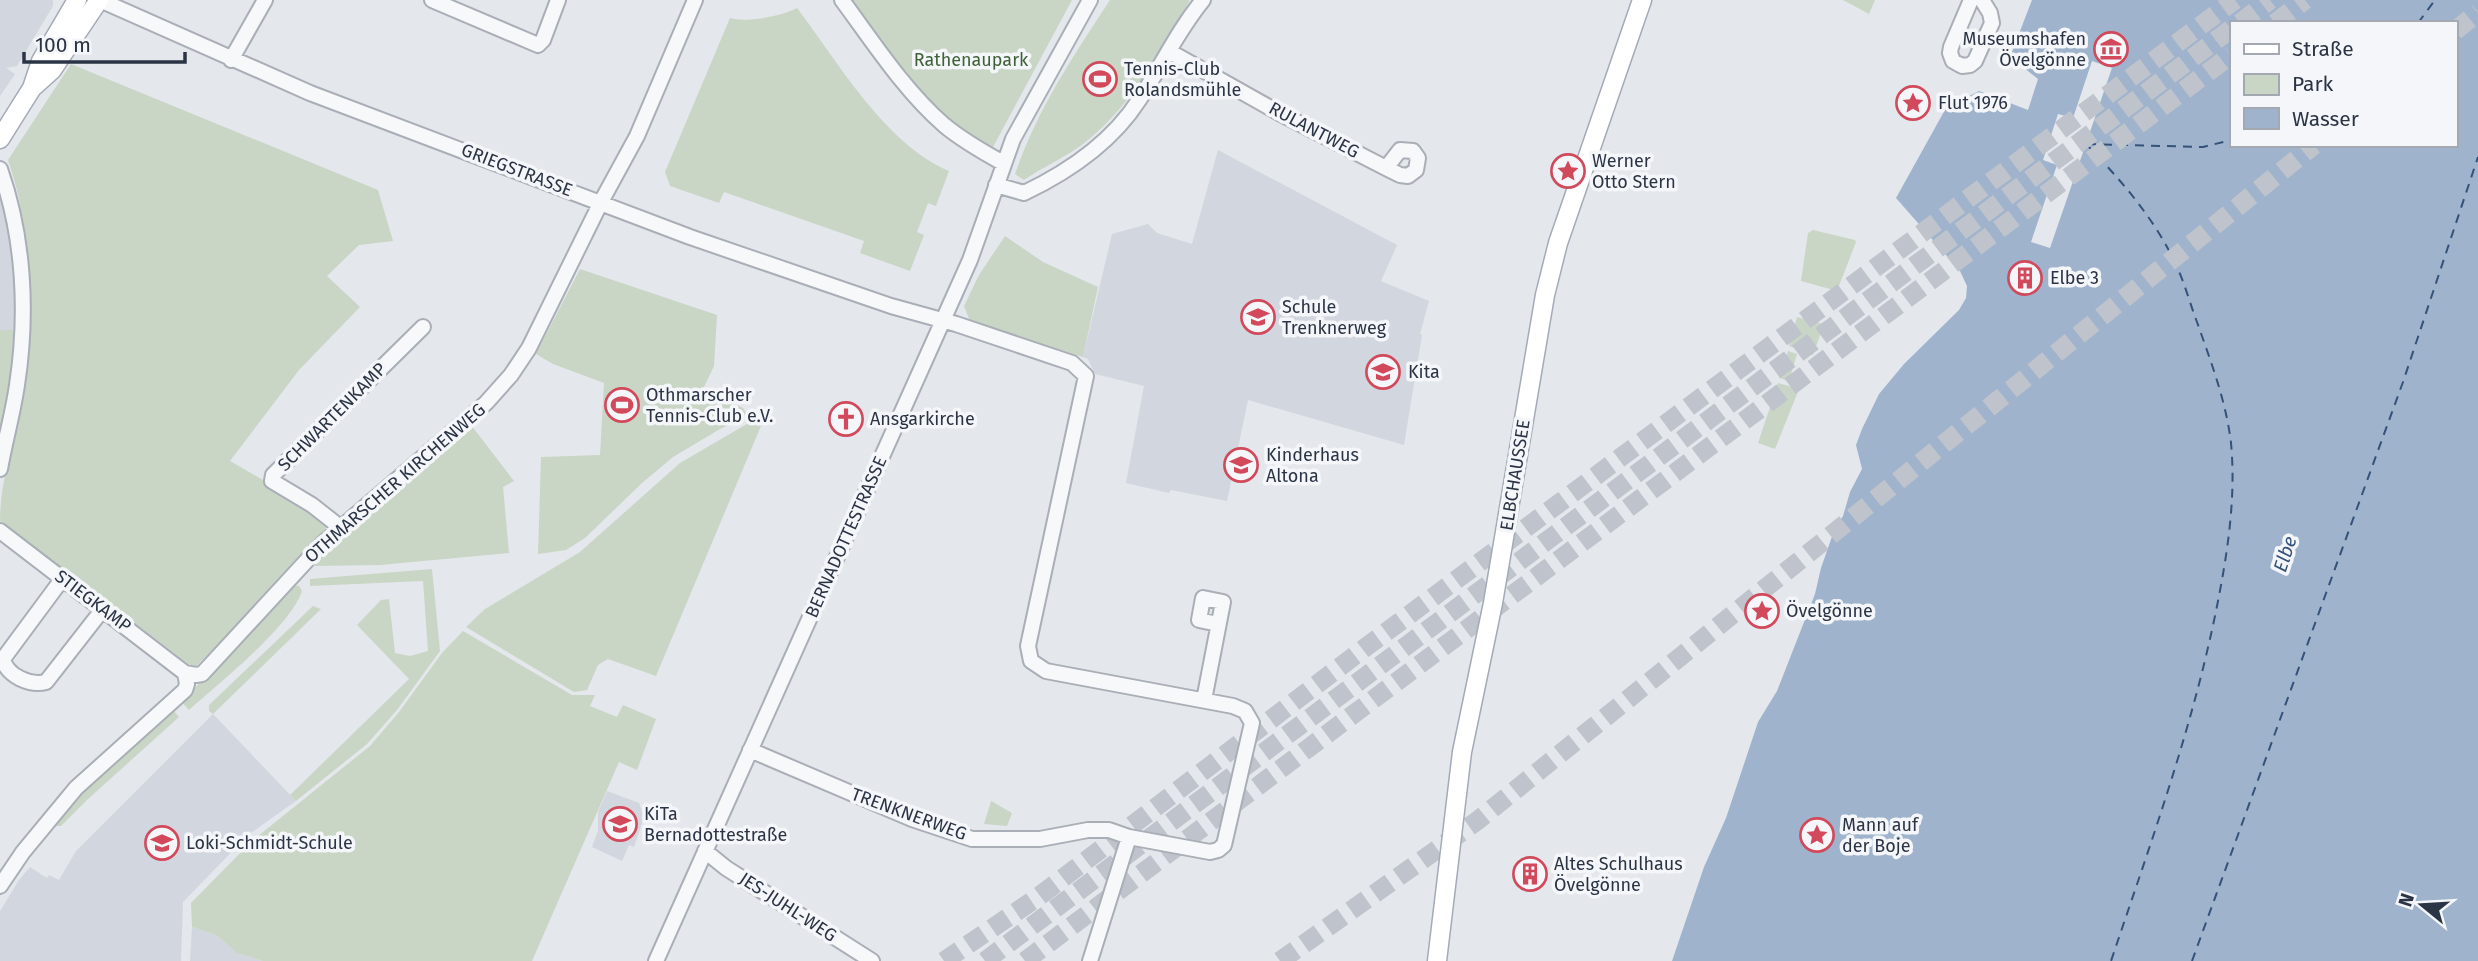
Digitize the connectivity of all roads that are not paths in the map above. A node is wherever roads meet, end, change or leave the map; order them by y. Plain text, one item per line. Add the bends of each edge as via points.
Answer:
1 (76, 0) edge
2 (100, 0) edge
3 (265, 0) edge
4 (432, 0) edge
5 (558, 0) edge
6 (695, 0) edge
7 (842, 0) edge
8 (1090, 0) edge
9 (1203, 0) edge
10 (1642, 0) edge
11 (1971, 0) edge
12 (1982, 0) edge
13 (1169, 51) junction
14 (231, 60) junction
15 (32, 88) junction
16 (0, 139) edge
17 (1003, 163) junction
18 (0, 169) edge
19 (1386, 169) dead end
20 (996, 185) junction
21 (601, 202) junction
22 (942, 320) junction
23 (423, 327) dead end
24 (0, 468) edge
25 (340, 527) junction
26 (0, 531) edge
27 (63, 578) junction
28 (103, 609) junction
29 (1218, 624) dead end
30 (186, 673) junction
31 (1204, 700) junction
32 (750, 750) junction
33 (1129, 837) junction
34 (705, 851) junction
35 (0, 886) edge
36 (656, 961) edge
37 (872, 961) edge
38 (1090, 961) edge
39 (1437, 961) edge

1 - 15 main road via 41,61
2 - 14 street, GRIEGSTRASSE
2 - 15 main road via 52,70
3 - 14 street
4 - 5 street via 538,46
6 - 21 street, OTHMARSCHER KIRCHENWEG via 653,103
7 - 17 street via 903,80 944,124
8 - 17 street, BERNADOTTESTRASSE via 1023,118
9 - 13 street
10 - 39 main road, ELBCHAUSSEE via 1547,286 1493,603 1462,752
11 - 12 street via 1950,50 1953,61 1962,66 1975,61 1992,23
13 - 19 street, RULANTWEG
13 - 20 street via 1138,103 1099,146 1055,178 1024,193
14 - 21 street, GRIEGSTRASSE
15 - 16 main road
17 - 20 street, BERNADOTTESTRASSE
18 - 24 street via 18,237 23,306 18,379
20 - 22 street, BERNADOTTESTRASSE via 970,260
21 - 22 street, GRIEGSTRASSE via 690,237
21 - 25 street, OTHMARSCHER KIRCHENWEG via 529,348 511,375 486,403
22 - 31 street, TRENKNERWEG via 1072,363 1086,376 1028,646 1031,661 1046,671
22 - 32 street, BERNADOTTESTRASSE
23 - 25 street, SCHWARTENKAMP via 273,475 272,481
25 - 30 street, OTHMARSCHER KIRCHENWEG via 202,674
26 - 27 street, STIEGKAMP
27 - 28 street, STIEGKAMP
27 - 28 street via 3,659 5,666 29,683 46,682
28 - 30 street, STIEGKAMP
29 - 31 street
30 - 35 street via 185,690 76,788
31 - 33 street, TRENKNERWEG via 1245,711 1252,723 1224,845 1205,852
32 - 33 street, TRENKNERWEG via 912,819 972,839 1040,839 1087,830 1109,830
32 - 34 street, BERNADOTTESTRASSE
33 - 38 street
34 - 36 street, BERNADOTTESTRASSE
34 - 37 street, JES-JUHL-WEG

